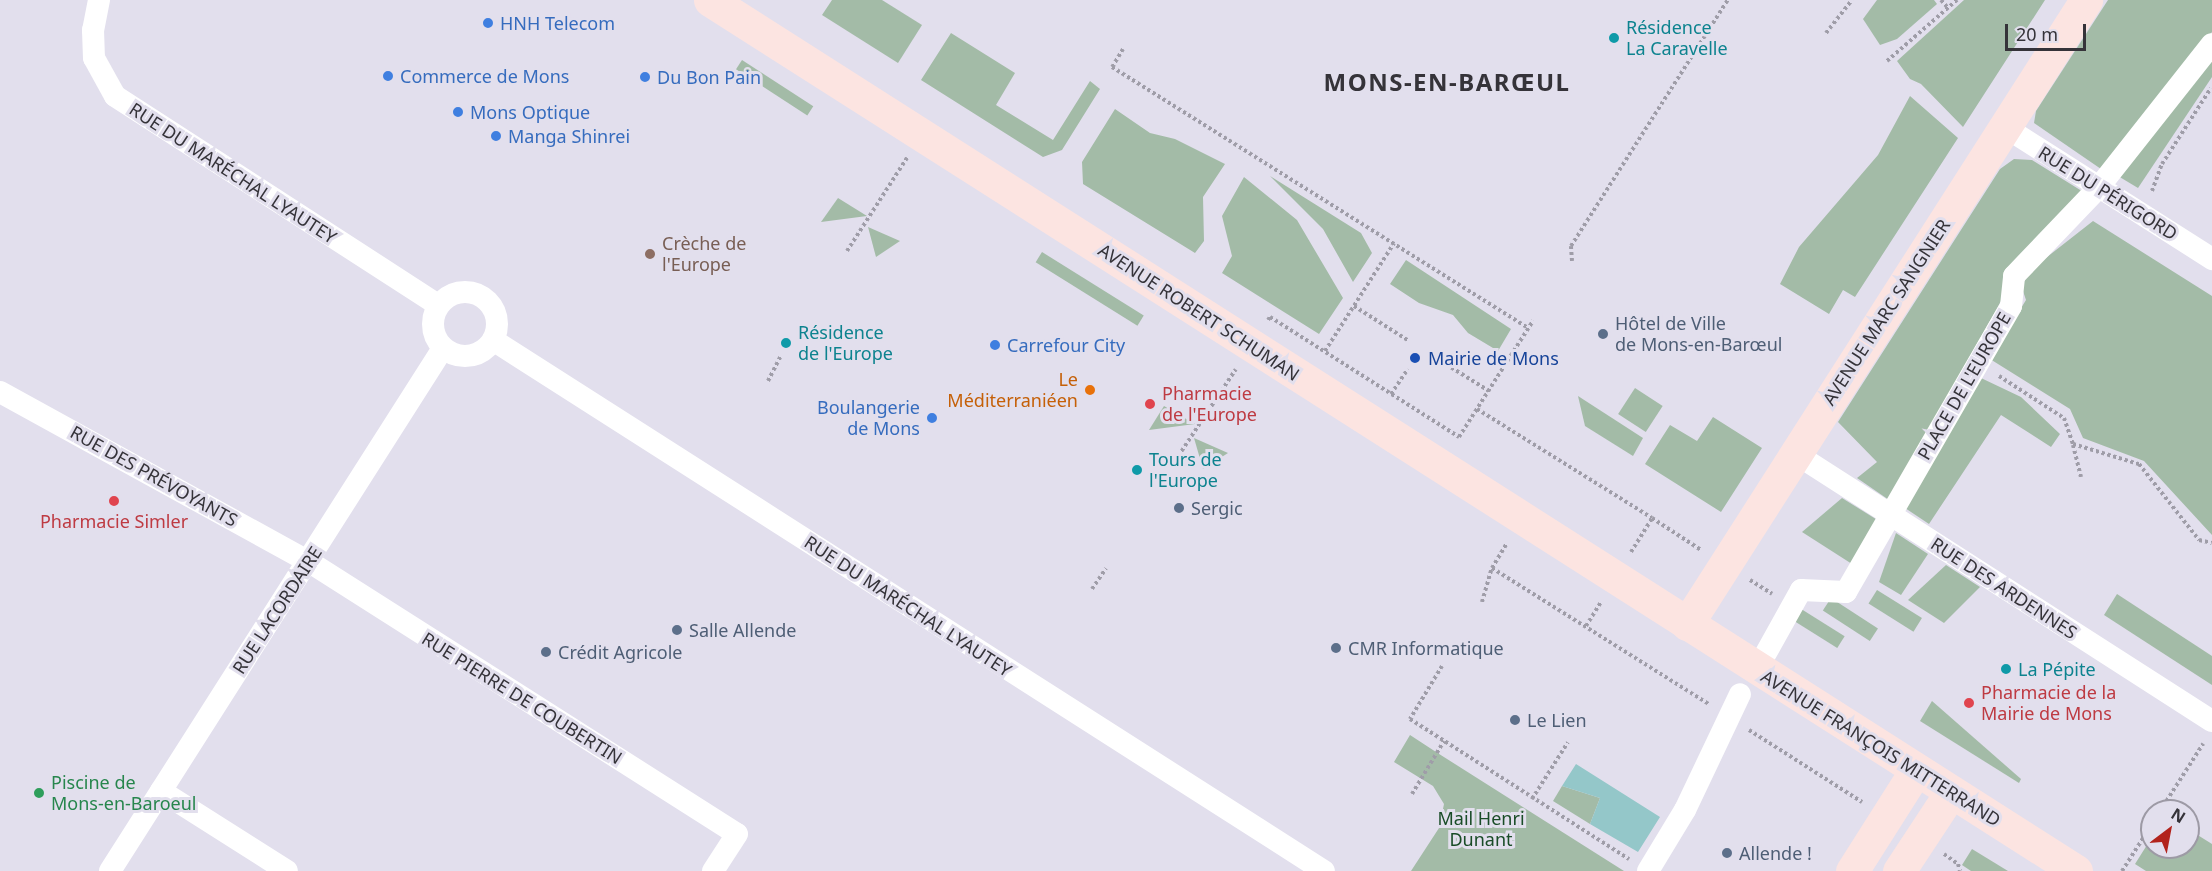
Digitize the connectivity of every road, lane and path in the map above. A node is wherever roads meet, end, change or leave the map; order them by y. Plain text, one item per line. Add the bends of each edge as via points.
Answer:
1 (99, 0) edge
2 (710, 0) edge
3 (1728, 0) edge
4 (1852, 0) edge
5 (1941, 0) edge
6 (1957, 0) edge
7 (2086, 0) edge
8 (1948, 8) junction
9 (1826, 33) dead end
10 (2212, 44) edge
11 (1123, 49) dead end
12 (1887, 61) dead end
13 (2212, 87) edge
14 (2005, 127) junction
15 (922, 135) junction
16 (2099, 187) junction
17 (2152, 191) dead end
18 (1394, 243) junction
19 (847, 251) dead end
20 (2212, 258) edge
21 (1572, 261) dead end
22 (438, 305) junction
23 (1354, 306) junction
24 (1533, 321) dead end
25 (1528, 328) junction
26 (493, 340) junction
27 (1409, 341) dead end
28 (1252, 346) junction
29 (443, 348) junction
30 (1325, 351) junction
31 (780, 357) dead end
32 (1436, 357) dead end
33 (1978, 361) junction
34 (1408, 369) dead end
35 (768, 381) dead end
36 (1489, 391) junction
37 (0, 392) edge
38 (1391, 394) junction
39 (1477, 409) junction
40 (2073, 444) junction
41 (1796, 454) junction
42 (1175, 460) dead end
43 (2081, 477) dead end
44 (1889, 514) junction
45 (1652, 518) junction
46 (2212, 543) edge
47 (1502, 551) dead end
48 (1709, 555) dead end
49 (1627, 557) dead end
50 (308, 561) junction
51 (1106, 568) dead end
52 (1492, 568) junction
53 (1742, 575) dead end
54 (1092, 589) dead end
55 (1605, 596) dead end
56 (1482, 602) dead end
57 (1791, 605) junction
58 (1687, 624) junction
59 (1586, 626) junction
60 (1766, 654) dead end
61 (1442, 666) dead end
62 (1740, 694) dead end
63 (1727, 715) junction
64 (2210, 729) edge
65 (1444, 741) junction
66 (1568, 742) dead end
67 (1916, 770) junction
68 (161, 791) junction
69 (1951, 792) junction
70 (1412, 794) dead end
71 (1532, 799) junction
72 (2167, 799) edge
73 (1887, 817) junction
74 (1920, 839) junction
75 (2140, 843) edge
76 (1643, 868) edge
77 (110, 871) edge
78 (287, 871) edge
79 (713, 871) edge
80 (1324, 871) edge
81 (1852, 871) edge
82 (1899, 871) edge
83 (1960, 871) edge
84 (2076, 871) edge
85 (2122, 871) edge

1 - 22 street, RUE DU MARÉCHAL LYAUTEY via 93,30 94,58 107,86 122,101
2 - 15 main road, AVENUE ROBERT SCHUMAN
3 - 21 path via 1571,246
4 - 9 path
5 - 8 path
6 - 8 path
7 - 14 main road, AVENUE MARC SANGNIER
8 - 12 path
10 - 16 street, PLACE DE L'EUROPE
11 - 18 path via 1112,67
13 - 17 path via 2162,164
14 - 16 street, RUE DU PÉRIGORD
14 - 41 main road, AVENUE MARC SANGNIER
15 - 19 path
15 - 28 main road, AVENUE ROBERT SCHUMAN
16 - 20 street, RUE DU PÉRIGORD
16 - 33 street, PLACE DE L'EUROPE via 2014,276 2011,306
18 - 23 path
18 - 25 path
22 - 26 street via 462,291 483,296 497,318
22 - 29 street via 432,327
23 - 27 path
23 - 30 path
24 - 25 path
25 - 36 path
26 - 29 street via 470,356
26 - 80 street, RUE DU MARÉCHAL LYAUTEY
28 - 30 path via 1270,317
28 - 42 path
28 - 58 main road, AVENUE ROBERT SCHUMAN
29 - 50 street, RUE LACORDAIRE
30 - 38 path
31 - 35 path
32 - 36 path
33 - 40 path via 2064,418
33 - 44 street, PLACE DE L'EUROPE
34 - 38 path
36 - 39 path
37 - 50 street, RUE DES PRÉVOYANTS
38 - 39 path via 1459,437
39 - 45 path
40 - 43 path
40 - 46 path via 2139,464 2199,540
41 - 44 street, RUE DES ARDENNES
41 - 58 main road, AVENUE MARC SANGNIER
44 - 57 street, PLACE DE L'EUROPE via 1886,527 1846,592 1801,590
44 - 64 street, RUE DES ARDENNES
45 - 48 path
45 - 49 path
47 - 52 path
50 - 68 street, RUE LACORDAIRE
50 - 79 street, RUE PIERRE DE COUBERTIN via 737,834
51 - 54 path
52 - 56 path
52 - 59 path
53 - 57 path
55 - 59 path
57 - 60 street, PLACE DE L'EUROPE
58 - 67 main road, AVENUE FRANÇOIS MITTERRAND
59 - 63 path
61 - 65 path via 1410,719
62 - 63 street
63 - 73 path
63 - 76 street via 1685,810
64 - 72 path
65 - 70 path
65 - 71 path
66 - 71 path
67 - 69 main road, AVENUE FRANÇOIS MITTERRAND
67 - 73 main road
68 - 77 street, RUE LACORDAIRE
68 - 78 street
69 - 74 main road
69 - 84 main road, AVENUE FRANÇOIS MITTERRAND
71 - 76 path
73 - 81 main road
74 - 82 main road
74 - 83 path via 1958,864
75 - 85 path

